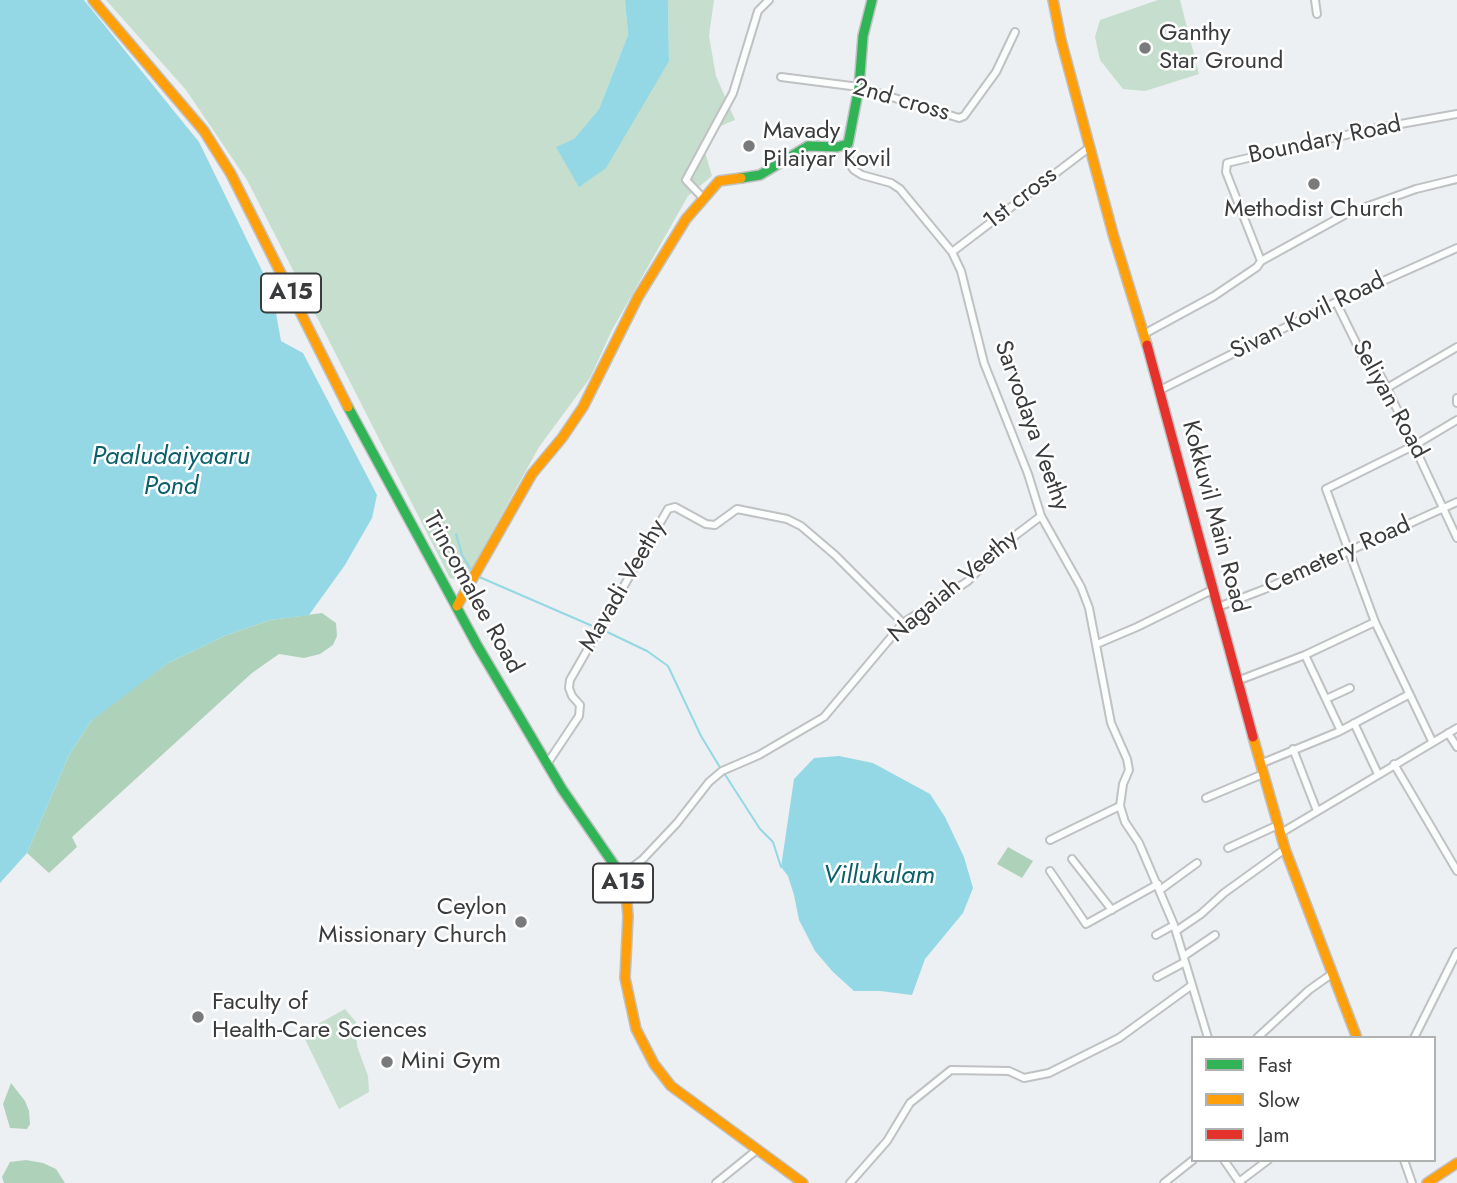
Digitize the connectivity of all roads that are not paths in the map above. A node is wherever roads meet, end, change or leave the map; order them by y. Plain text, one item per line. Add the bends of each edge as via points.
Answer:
1 (93, 0) edge
2 (769, 0) edge
3 (872, 0) edge
4 (1053, 0) edge
5 (1315, 0) edge
6 (1317, 14) dead end
7 (1015, 32) dead end
8 (781, 77) dead end
9 (859, 87) junction
10 (1457, 114) edge
11 (848, 144) junction
12 (1090, 147) junction
13 (1457, 179) edge
14 (702, 198) junction
15 (1457, 247) edge
16 (953, 252) junction
17 (1261, 261) junction
18 (1336, 302) junction
19 (1144, 334) junction
20 (1457, 347) edge
21 (1387, 388) junction
22 (1160, 390) junction
23 (1457, 420) edge
24 (1415, 445) junction
25 (1457, 502) edge
26 (1445, 509) junction
27 (1041, 516) junction
28 (1457, 538) edge
29 (1348, 552) junction
30 (1212, 590) junction
31 (457, 606) junction
32 (1218, 607) junction
33 (1375, 622) junction
34 (903, 623) junction
35 (1097, 644) junction
36 (1305, 655) junction
37 (1237, 681) junction
38 (1350, 688) dead end
39 (1408, 695) junction
40 (1326, 699) junction
41 (1354, 723) junction
42 (1457, 728) edge
43 (1340, 729) junction
44 (1448, 733) junction
45 (1432, 741) junction
46 (1457, 747) edge
47 (1293, 749) junction
48 (547, 764) junction
49 (1260, 764) junction
50 (1394, 764) junction
51 (1263, 774) junction
52 (1378, 774) junction
53 (1206, 798) dead end
54 (1120, 806) junction
55 (1317, 811) junction
56 (1280, 829) junction
57 (1051, 840) dead end
58 (1228, 848) dead end
59 (1284, 849) junction
60 (1072, 859) dead end
61 (1198, 863) dead end
62 (1050, 871) dead end
63 (1457, 871) edge
64 (621, 876) junction
65 (1159, 887) junction
66 (1112, 910) junction
67 (1175, 928) junction
68 (1156, 935) dead end
69 (1215, 935) dead end
70 (1457, 952) edge
71 (1185, 959) junction
72 (1333, 973) junction
73 (1157, 977) dead end
74 (1192, 985) junction
75 (1207, 1036) edge
76 (1259, 1036) edge
77 (1356, 1036) edge
78 (1416, 1036) edge
79 (758, 1149) junction
80 (1191, 1162) edge
81 (1225, 1162) edge
82 (1265, 1162) edge
83 (1405, 1162) edge
84 (1457, 1163) edge
85 (1239, 1182) edge
86 (716, 1183) edge
87 (803, 1183) edge
88 (850, 1183) edge
89 (1164, 1183) edge
90 (1412, 1183) edge
91 (1427, 1183) edge

1 - 31 main road, Trincomalee Road / A15 via 204,131 231,174 347,405
2 - 14 street via 758,10 733,93 686,180
3 - 9 main road via 863,36
4 - 12 main road, Kokkuvil Main Road
5 - 6 street
7 - 9 street, 2nd cross via 996,72 959,118
8 - 9 street, 2nd cross
9 - 11 main road
10 - 17 street, Boundary Road via 1227,163 1226,172
11 - 14 main road via 808,146 760,175 719,181
11 - 16 street, Sarvodaya Veethy via 853,170 900,189
12 - 16 street, 1st cross
12 - 19 main road, Kokkuvil Main Road
13 - 17 street via 1346,214
14 - 31 main road via 638,297 583,407 532,474
15 - 18 street, Sivan Kovil Road
16 - 27 street, Sarvodaya Veethy via 985,363
17 - 19 street via 1214,296
18 - 21 street, Seliyan Road via 1362,355 1377,369
18 - 22 street, Sivan Kovil Road
19 - 22 main road, Kokkuvil Main Road
20 - 21 street
21 - 24 street, Seliyan Road
22 - 30 main road, Kokkuvil Main Road
23 - 24 street
24 - 26 street, Seliyan Road
24 - 29 street via 1326,489
25 - 26 street, Cemetery Road
26 - 28 street, Seliyan Road
26 - 29 street, Cemetery Road
27 - 34 street, Nagaiah Veethy via 1004,544 968,581
27 - 35 street, Sarvodaya Veethy via 1081,587
29 - 32 street, Cemetery Road
29 - 33 street
30 - 32 main road, Kokkuvil Main Road
30 - 35 street
31 - 48 main road, Trincomalee Road / A15
32 - 37 main road, Kokkuvil Main Road
33 - 36 street
33 - 39 street
34 - 48 street, Mavadi Veethy via 835,555 787,519 737,509 715,525 676,507 668,509 570,680 572,696 580,705 579,716
34 - 64 street, Nagaiah Veethy via 824,717 722,771 643,859
35 - 54 street, Sarvodaya Veethy via 1111,723 1129,770
36 - 37 street
36 - 40 street
37 - 49 main road, Kokkuvil Main Road
38 - 40 street
39 - 41 street
39 - 45 street
40 - 43 street
41 - 43 street
41 - 52 street
42 - 44 street
43 - 47 street
44 - 45 street
44 - 46 street
45 - 50 street
47 - 49 street
47 - 55 street
48 - 64 main road, Trincomalee Road / A15
49 - 51 main road, Kokkuvil Main Road
50 - 52 street
50 - 63 street
51 - 53 street
51 - 56 main road, Kokkuvil Main Road
52 - 55 street
54 - 57 street
54 - 65 street
55 - 56 street
56 - 58 street
56 - 59 main road, Kokkuvil Main Road
59 - 67 street via 1201,914
59 - 72 main road, Kokkuvil Main Road
60 - 66 street
61 - 65 street
62 - 66 street via 1086,924
64 - 79 main road, Trincomalee Road / A15 via 628,916 625,978 636,1029 671,1086
65 - 66 street
65 - 67 street
67 - 68 street
67 - 71 street
69 - 71 street
70 - 78 street
71 - 73 street
71 - 74 street
72 - 76 street
72 - 77 main road, Kokkuvil Main Road
74 - 75 street
74 - 88 street via 1119,1038 1049,1073 1024,1078 1009,1071 951,1070 910,1103 887,1141
79 - 86 street
79 - 87 main road, Trincomalee Road / A15
80 - 89 street
81 - 85 street
82 - 85 street
83 - 90 street
84 - 91 main road

